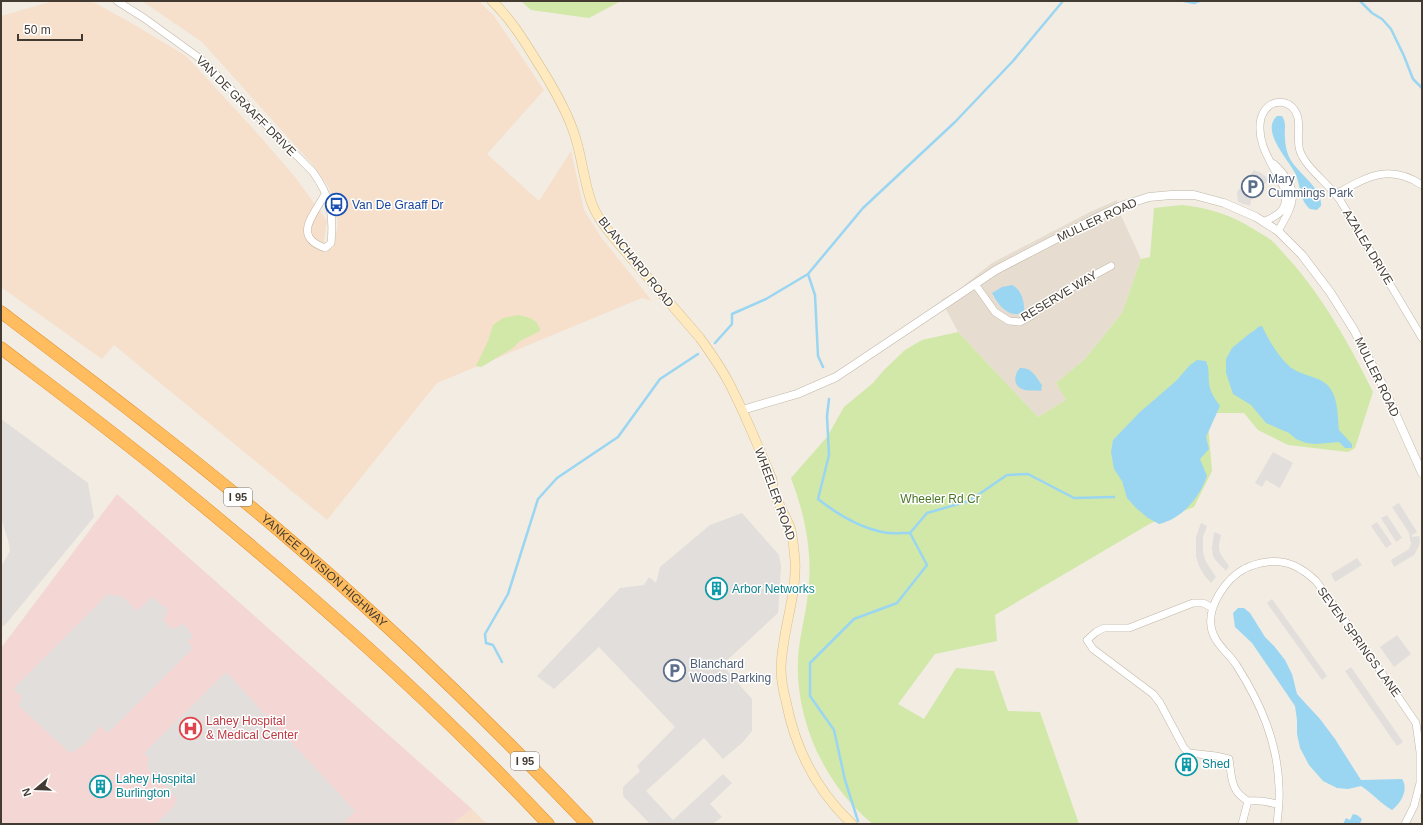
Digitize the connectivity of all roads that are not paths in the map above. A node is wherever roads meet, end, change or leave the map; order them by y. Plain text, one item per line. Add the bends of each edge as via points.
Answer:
1 (117, 1) edge
2 (492, 1) edge
3 (1271, 161) junction
4 (1422, 186) edge
5 (325, 194) junction
6 (1336, 194) junction
7 (1265, 221) junction
8 (1278, 231) junction
9 (1111, 266) dead end
10 (975, 284) junction
11 (1, 312) edge
12 (1420, 329) edge
13 (1422, 338) edge
14 (1, 348) edge
15 (742, 410) junction
16 (1422, 473) edge
17 (1213, 608) junction
18 (1248, 801) junction
19 (1278, 805) junction
20 (548, 824) edge
21 (587, 824) edge
22 (852, 824) edge
23 (1242, 824) edge
24 (1277, 824) edge
25 (1405, 824) edge

1 - 5 street, VAN DE GRAAFF DRIVE via 202,60 312,172
2 - 15 main road, BLANCHARD ROAD via 508,18 529,48 563,106 578,145 587,188 597,214 607,230 704,344 728,380
3 - 6 street, AZALEA DRIVE via 1261,140 1261,120 1269,106 1276,102 1284,103 1291,106 1297,114 1298,145 1303,158
3 - 7 street, AZALEA DRIVE via 1284,188 1286,202 1280,213
3 - 8 street, AZALEA DRIVE via 1286,177 1293,194 1290,210
4 - 6 street via 1405,176 1383,174 1368,178
5 - 5 street, VAN DE GRAAFF DRIVE via 308,224 307,232 313,243 325,248 331,243 333,224
6 - 12 street, AZALEA DRIVE
7 - 8 street, MULLER ROAD
7 - 10 street, MULLER ROAD via 1207,198 1182,195 1149,197 1120,206 996,270
8 - 16 street, MULLER ROAD via 1321,279 1354,330 1382,384
9 - 10 street, RESERVE WAY via 1065,291 1020,322 1009,321 995,312
10 - 15 street, MULLER ROAD via 836,377 797,394
11 - 21 highway, YANKEE DIVISION HIGHWAY / I 95 via 188,455 336,580 436,673
12 - 13 street, AZALEA DRIVE
14 - 20 highway, I 95 via 173,481 273,564 375,654 509,782
15 - 22 main road, WHEELER ROAD via 772,479 772,488 794,544 795,578 781,668 788,712 803,756 816,780
17 - 18 street via 1203,603 1193,603 1129,628 1104,628 1087,640 1093,649 1153,694 1189,754 1229,759 1236,793
17 - 19 street, SEVEN SPRINGS LANE via 1211,627 1214,637 1236,664 1270,732 1280,788
17 - 25 street, SEVEN SPRINGS LANE via 1218,595 1232,578 1257,564 1271,562 1294,565 1316,581 1416,723 1420,783 1417,798
18 - 19 street via 1270,801
18 - 23 street
19 - 24 street, SEVEN SPRINGS LANE

